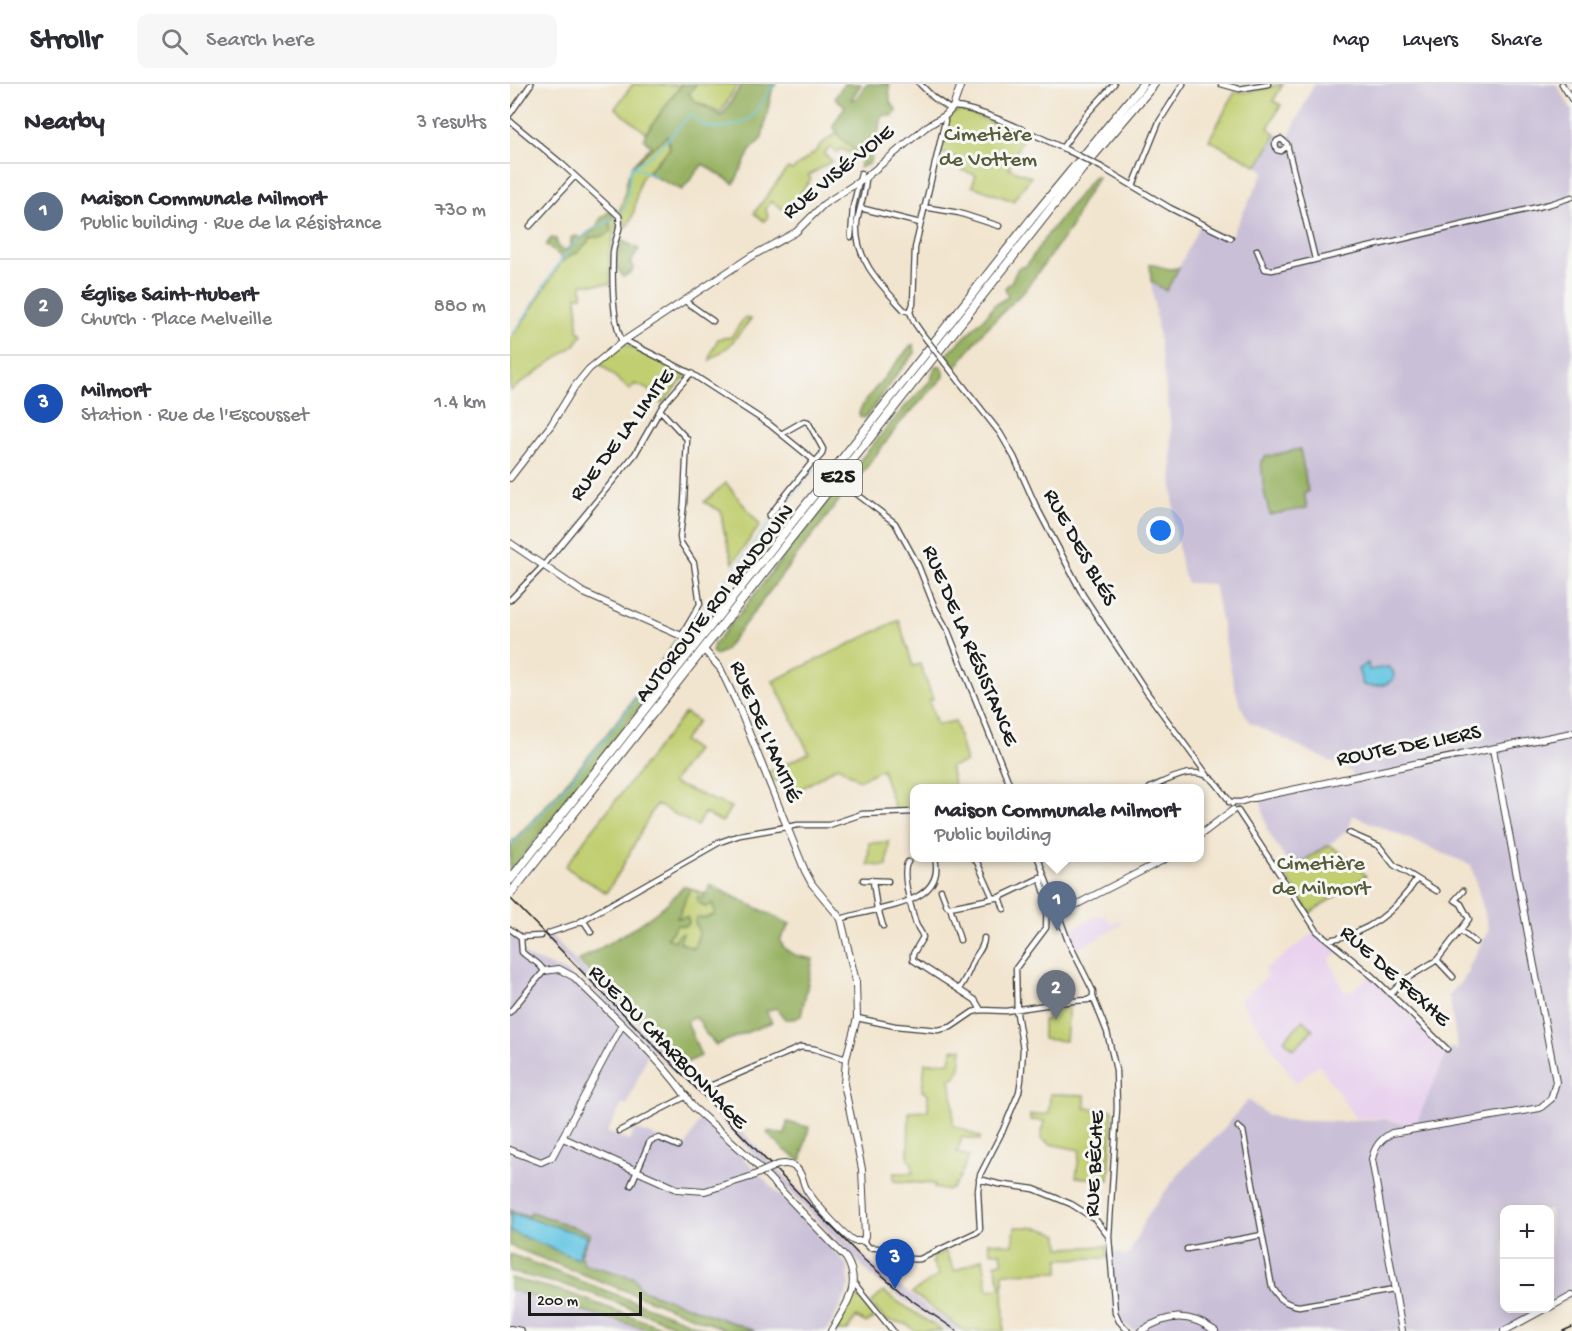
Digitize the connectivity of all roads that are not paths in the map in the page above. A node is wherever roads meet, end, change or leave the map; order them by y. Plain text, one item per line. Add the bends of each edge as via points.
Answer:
1 (531, 84) edge
2 (920, 84) edge
3 (961, 84) edge
4 (1114, 84) edge
5 (1143, 84) edge
6 (1154, 84) edge
7 (1183, 84) edge
8 (1221, 84) edge
9 (1268, 84) edge
10 (1562, 84) edge
11 (1572, 100) edge
12 (952, 108) junction
13 (510, 114) edge
14 (944, 117) junction
15 (510, 121) edge
16 (1287, 146) dead end
17 (1062, 148) junction
18 (864, 175) junction
19 (575, 176) junction
20 (858, 183) junction
21 (1133, 186) junction
22 (1572, 197) edge
23 (924, 207) junction
24 (860, 208) junction
25 (920, 223) junction
26 (530, 226) dead end
27 (999, 226) dead end
28 (851, 237) dead end
29 (1231, 238) dead end
30 (1257, 250) dead end
31 (1315, 259) junction
32 (685, 301) junction
33 (910, 312) junction
34 (713, 321) dead end
35 (623, 341) junction
36 (691, 373) junction
37 (660, 410) junction
38 (781, 434) junction
39 (814, 461) junction
40 (827, 471) dead end
41 (510, 478) edge
42 (841, 482) dead end
43 (769, 516) dead end
44 (510, 543) edge
45 (543, 566) junction
46 (510, 600) edge
47 (682, 635) junction
48 (693, 641) dead end
49 (706, 652) dead end
50 (1572, 733) edge
51 (1492, 749) junction
52 (1460, 755) joint
53 (1419, 763) joint
54 (1208, 776) junction
55 (1009, 784) edge
56 (1162, 784) edge
57 (1254, 798) joint
58 (1242, 804) junction
59 (1233, 806) junction
60 (910, 812) edge
61 (786, 828) junction
62 (1204, 832) edge
63 (1349, 833) dead end
64 (908, 862) dead end
65 (935, 862) edge
66 (977, 862) edge
67 (1039, 862) edge
68 (1159, 862) edge
69 (521, 873) junction
70 (1042, 877) junction
71 (1417, 879) junction
72 (510, 880) edge
73 (863, 880) dead end
74 (873, 881) junction
75 (888, 881) dead end
76 (941, 890) dead end
77 (1437, 891) dead end
78 (1463, 891) dead end
79 (510, 894) edge
80 (1000, 897) junction
81 (993, 898) junction
82 (911, 900) junction
83 (950, 907) junction
84 (878, 909) junction
85 (1004, 909) dead end
86 (1058, 914) junction
87 (841, 919) junction
88 (583, 920) junction
89 (883, 926) dead end
90 (510, 929) edge
91 (1460, 930) junction
92 (591, 932) dead end
93 (549, 933) dead end
94 (541, 936) dead end
95 (521, 937) junction
96 (984, 938) dead end
97 (960, 940) dead end
98 (1329, 940) junction
99 (1475, 942) dead end
100 (1437, 960) junction
101 (544, 971) junction
102 (1453, 977) dead end
103 (959, 989) junction
104 (1390, 994) junction
105 (1093, 997) junction
106 (1017, 1009) junction
107 (981, 1010) junction
108 (510, 1012) edge
109 (857, 1017) junction
110 (622, 1025) junction
111 (1447, 1049) dead end
112 (846, 1059) junction
113 (703, 1089) dead end
114 (687, 1096) junction
115 (1238, 1127) dead end
116 (619, 1131) dead end
117 (563, 1138) junction
118 (678, 1146) dead end
119 (510, 1149) edge
120 (637, 1171) junction
121 (979, 1179) junction
122 (631, 1185) dead end
123 (1262, 1235) junction
124 (1109, 1237) junction
125 (863, 1241) junction
126 (1187, 1249) dead end
127 (854, 1283) junction
128 (1394, 1290) junction
129 (1572, 1295) edge
130 (1554, 1305) edge
131 (1538, 1313) edge
132 (510, 1329) edge
133 (521, 1331) edge
134 (831, 1331) edge
135 (893, 1331) edge
136 (1128, 1331) edge
137 (1141, 1331) edge
138 (1215, 1331) edge
139 (1402, 1331) edge
140 (1504, 1331) edge

1 - 13 street
2 - 12 street
3 - 12 street, RUE VISÉ-VOIE
4 - 17 street
5 - 69 highway, AUTOROUTE ROI BAUDOUIN / E25 via 1033,217
6 - 69 highway, AUTOROUTE ROI BAUDOUIN / E25
7 - 21 street via 1159,122
8 - 9 street via 1239,89
10 - 11 street
12 - 14 street, RUE VISÉ-VOIE
12 - 17 street via 986,115
14 - 18 street, RUE VISÉ-VOIE
14 - 23 street
15 - 19 street
16 - 31 street
17 - 21 street, bridge
18 - 20 street, RUE VISÉ-VOIE
18 - 24 street, RUE DES BLÉS
19 - 26 street
19 - 35 street via 619,216 613,251 617,327
20 - 28 street
20 - 32 street, RUE VISÉ-VOIE via 824,204 796,232 762,249
21 - 29 street
22 - 31 street
23 - 25 street
23 - 27 street
24 - 25 street
24 - 33 street, RUE DES BLÉS via 857,230 866,263 904,310
25 - 33 street
30 - 31 street via 1265,269
32 - 34 street
32 - 35 street, RUE VISÉ-VOIE
33 - 54 street, RUE DES BLÉS, bridge via 923,335 1000,433 1083,595
35 - 36 street
35 - 41 street, RUE VISÉ-VOIE via 589,369
36 - 37 street, RUE DE LA LIMITE
36 - 38 street
37 - 45 street, RUE DE LA LIMITE via 635,454
37 - 47 street via 687,439 680,537 694,563 699,604
38 - 39 street
38 - 39 street via 808,422 823,449
39 - 40 street
39 - 43 street
42 - 55 street, RUE DE LA RÉSISTANCE via 901,531 948,631
44 - 45 street
45 - 46 street, RUE DE LA LIMITE
45 - 47 street via 584,593
47 - 48 street
49 - 61 street, RUE DE L'AMITIÉ via 720,668 739,708
50 - 51 street, ROUTE DE LIERS
51 - 52 street, ROUTE DE LIERS
51 - 128 street via 1556,1082 1551,1099 1540,1108 1392,1133 1379,1143 1372,1159
52 - 53 street, ROUTE DE LIERS
53 - 57 street, ROUTE DE LIERS
54 - 56 street via 1187,774
54 - 59 street, RUE DES BLÉS
57 - 58 street, ROUTE DE LIERS
58 - 59 street, ROUTE DE LIERS
58 - 59 street via 1235,801
59 - 62 street
59 - 98 street, RUE DE FEXHE via 1309,921
60 - 61 street via 862,814 829,825
61 - 87 street, RUE DE L'AMITIÉ via 812,884
61 - 88 street via 720,842
63 - 71 street via 1379,846 1394,865
64 - 82 street via 904,875
65 - 82 street via 936,875 931,886
66 - 81 street
67 - 70 street
68 - 86 street
69 - 72 highway, AUTOROUTE ROI BAUDOUIN / E25
69 - 79 highway, AUTOROUTE ROI BAUDOUIN / E25
70 - 80 street
70 - 86 street
70 - 106 street via 1047,923 1044,933 1016,968
71 - 77 street
71 - 98 street via 1394,910 1377,922 1343,938
73 - 74 street
74 - 75 street
74 - 84 street
76 - 83 street
78 - 91 street via 1455,900 1469,919
80 - 81 street
80 - 85 street
81 - 83 street
82 - 84 street
82 - 103 street via 917,927 922,932 913,960
83 - 97 street
84 - 87 street
84 - 89 street
86 - 105 street
87 - 109 street via 856,982
88 - 92 street
88 - 93 street
90 - 95 street
91 - 99 street
91 - 100 street
94 - 95 street
95 - 101 street via 522,952
96 - 103 street
98 - 104 street, RUE DE FEXHE
100 - 102 street
100 - 104 street
101 - 108 street
101 - 110 street, RUE DU CHARBONNAGE via 567,972
103 - 107 street via 977,1001
104 - 111 street, RUE DE FEXHE
105 - 106 street
105 - 124 street, RUE BÊCHE via 1116,1070
106 - 107 street
106 - 121 street via 1023,1049 1019,1092
107 - 109 street via 938,1030
109 - 112 street
110 - 114 street, RUE DU CHARBONNAGE
110 - 117 street
112 - 113 street via 801,1047
112 - 125 street via 844,1084 863,1175
114 - 116 street
114 - 127 street, RUE DU CHARBONNAGE via 693,1107 743,1151 842,1253 854,1272
115 - 123 street via 1243,1131
117 - 119 street via 555,1154 541,1162
117 - 120 street
118 - 120 street via 659,1138 650,1141
120 - 122 street
120 - 125 street, bridge via 688,1192 713,1190 786,1164 797,1169 808,1193 843,1231 854,1241
121 - 124 street via 1034,1189 1071,1204 1095,1219
121 - 125 street via 981,1226 977,1232 912,1260 870,1248
123 - 126 street
123 - 128 street via 1272,1287 1277,1296 1290,1304 1299,1306
124 - 136 street, RUE BÊCHE via 1115,1312
127 - 134 street
127 - 135 street
128 - 139 street
129 - 130 street
131 - 140 street
132 - 133 street
137 - 138 street via 1153,1323 1180,1317 1196,1319

